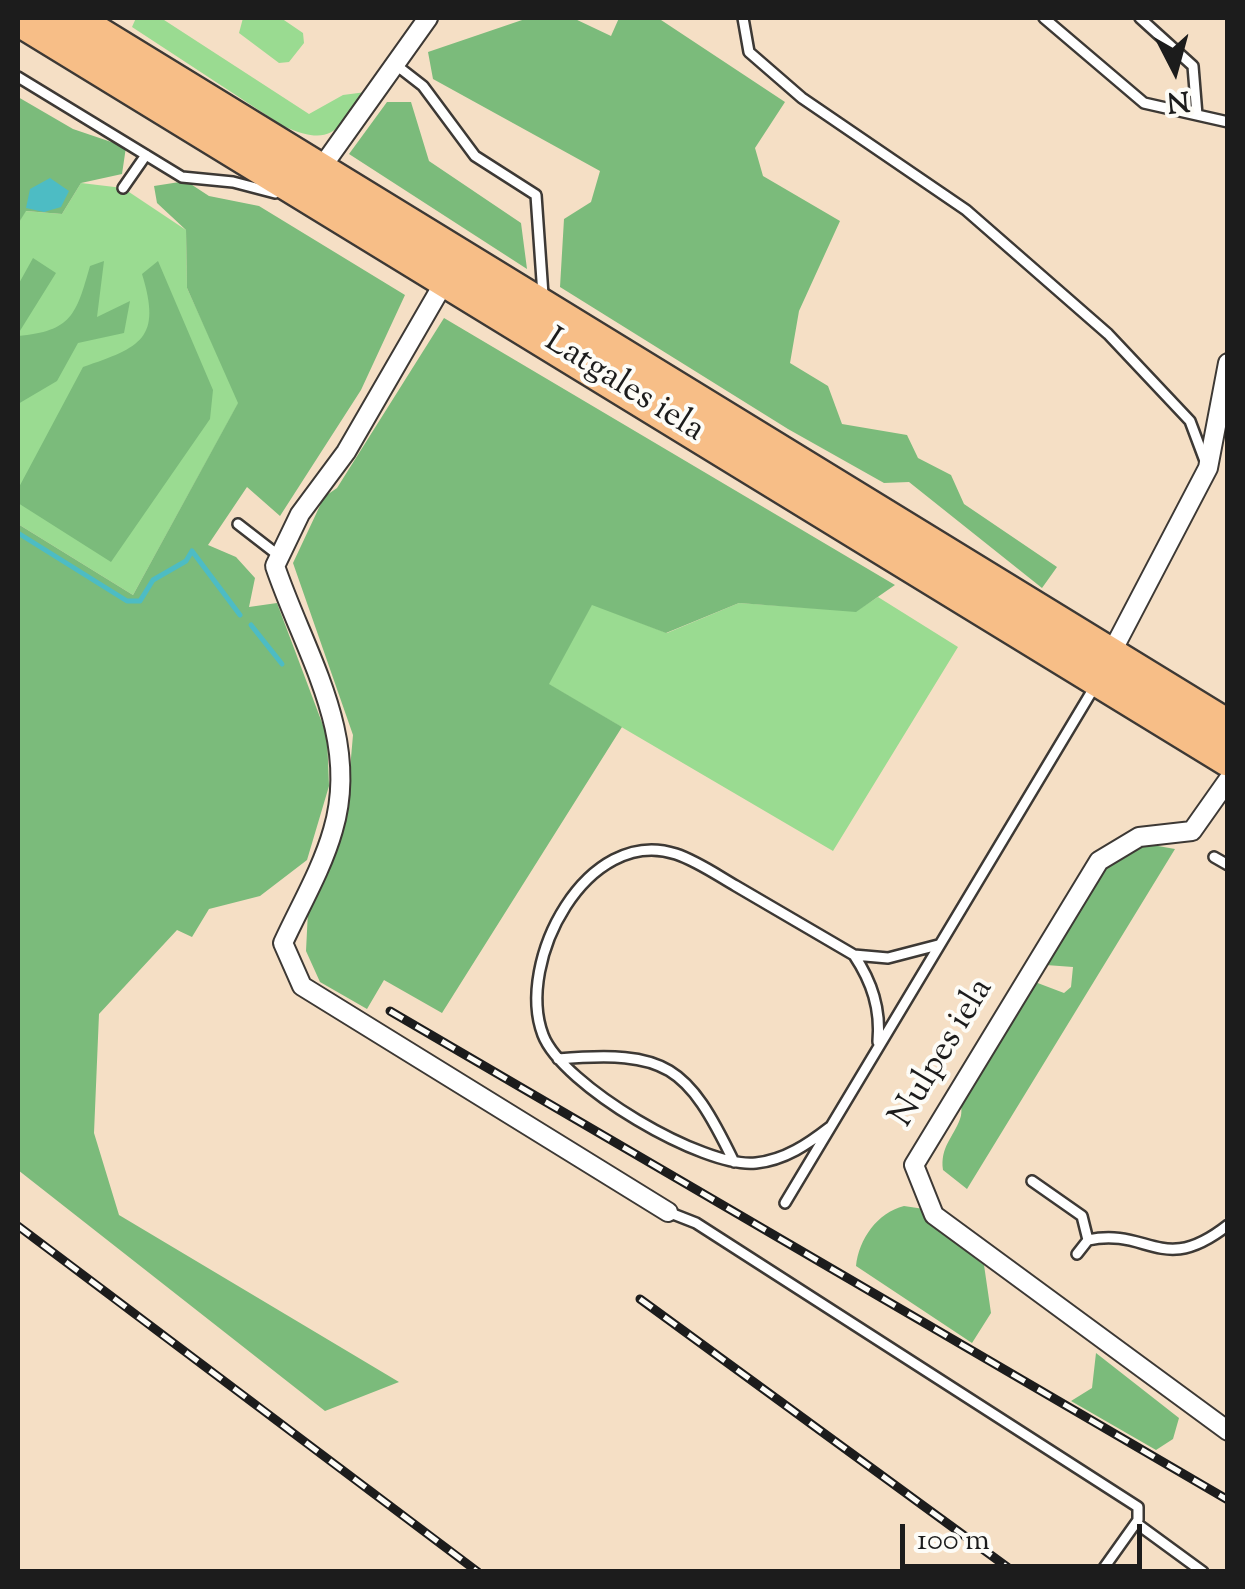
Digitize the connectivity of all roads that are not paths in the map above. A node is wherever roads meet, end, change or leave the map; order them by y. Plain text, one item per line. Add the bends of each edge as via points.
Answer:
1 (428, 18) edge
2 (743, 18) edge
3 (1044, 18) edge
4 (1140, 18) edge
5 (45, 21) edge
6 (393, 64) junction
7 (18, 77) edge
8 (1197, 115) junction
9 (1228, 122) edge
10 (146, 155) junction
11 (319, 171) junction
12 (123, 188) dead end
13 (292, 202) dead end
14 (452, 268) junction
15 (591, 338) junction
16 (1228, 363) edge
17 (1208, 468) junction
18 (238, 524) dead end
19 (278, 555) junction
20 (1104, 668) junction
21 (1228, 728) edge
22 (1228, 758) edge
23 (1228, 780) edge
24 (1214, 857) dead end
25 (1228, 865) edge
26 (938, 945) junction
27 (854, 955) junction
28 (878, 1046) junction
29 (558, 1060) junction
30 (830, 1127) junction
31 (734, 1162) junction
32 (1032, 1181) dead end
33 (785, 1203) dead end
34 (668, 1212) joint
35 (1228, 1224) edge
36 (1088, 1240) junction
37 (1077, 1254) dead end
38 (1228, 1431) edge
39 (1136, 1523) junction
40 (1101, 1572) edge
41 (1203, 1572) edge

1 - 6 street
2 - 17 lane via 749,52 802,98 966,210 1108,334 1190,421
3 - 8 lane via 1144,103
4 - 8 lane via 1193,66
5 - 11 highway, Latgales iela
5 - 14 highway, Latgales iela via 354,231
6 - 11 street
6 - 15 lane, Latgales iela via 424,86 475,156 536,194 542,294
7 - 10 lane
8 - 9 lane
10 - 12 lane
10 - 13 lane via 182,177 258,186
11 - 14 highway, Latgales iela
14 - 15 highway, Latgales iela
14 - 19 street
14 - 20 highway, Latgales iela
15 - 20 highway, Latgales iela
16 - 17 street
17 - 20 street
18 - 19 lane
19 - 34 street via 275,566 288,606 332,707 342,769 333,830 283,942 302,986
20 - 21 highway, Latgales iela
20 - 22 highway, Latgales iela
20 - 26 lane
23 - 38 street, Nulpes iela via 1192,831 1138,837 1098,861 914,1165 934,1215
24 - 25 lane
26 - 27 lane via 888,958
26 - 28 lane
27 - 28 lane via 877,1003
27 - 29 lane via 674,853 610,860 574,898 540,967 537,1008
28 - 30 lane
29 - 31 lane via 606,1102 713,1158
29 - 31 lane via 622,1056 663,1066 694,1090
30 - 31 lane via 774,1159
30 - 33 lane
32 - 36 lane via 1082,1216
34 - 39 lane via 696,1223 1122,1496 1138,1507
35 - 36 lane via 1204,1243 1172,1252 1110,1235
36 - 37 lane
39 - 40 lane
39 - 41 lane

